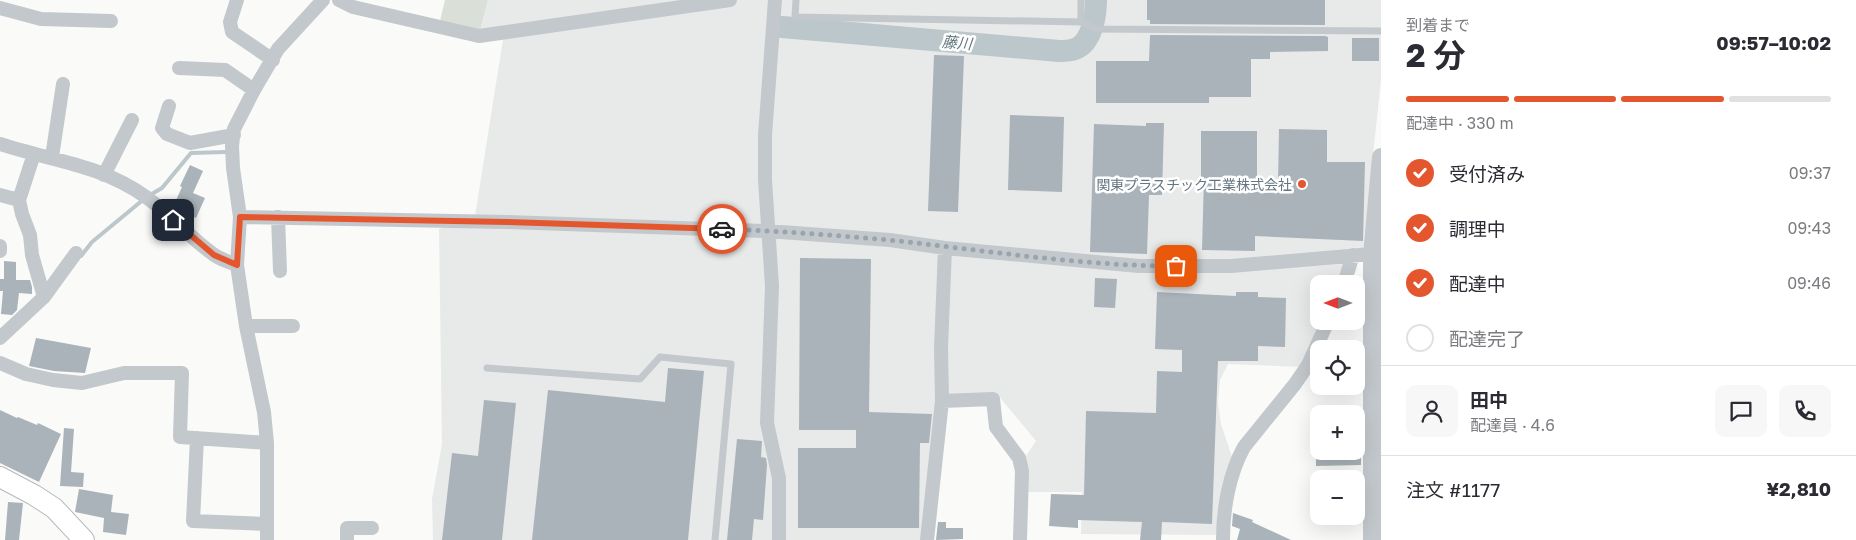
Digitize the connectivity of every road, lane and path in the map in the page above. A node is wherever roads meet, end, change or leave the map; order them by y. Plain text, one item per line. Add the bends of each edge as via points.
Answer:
1 (237, 0) edge
2 (322, 0) edge
3 (339, 0) edge
4 (730, 0) edge
5 (775, 0) edge
6 (796, 0) edge
7 (1082, 0) edge
8 (0, 8) edge
9 (112, 21) dead end
10 (1081, 22) junction
11 (1381, 31) edge
12 (272, 60) junction
13 (179, 68) dead end
14 (63, 84) dead end
15 (254, 90) junction
16 (170, 106) dead end
17 (132, 120) dead end
18 (234, 135) junction
19 (0, 144) edge
20 (34, 154) junction
21 (52, 157) junction
22 (1381, 157) edge
23 (104, 175) junction
24 (0, 195) edge
25 (19, 200) junction
26 (240, 217) junction
27 (278, 217) junction
28 (768, 231) junction
29 (0, 246) edge
30 (945, 248) junction
31 (0, 251) edge
32 (76, 253) dead end
33 (1372, 254) junction
34 (1353, 255) junction
35 (237, 265) junction
36 (280, 271) dead end
37 (1347, 275) edge
38 (44, 297) junction
39 (246, 326) junction
40 (293, 326) dead end
41 (1324, 330) edge
42 (0, 338) edge
43 (0, 363) edge
44 (486, 368) dead end
45 (942, 401) junction
46 (197, 438) junction
47 (267, 443) junction
48 (0, 477) edge
49 (268, 524) junction
50 (372, 528) dead end
51 (84, 540) edge
52 (268, 540) edge
53 (347, 540) edge
54 (715, 540) edge
55 (779, 540) edge
56 (927, 540) edge
57 (1020, 540) edge
58 (1223, 540) edge
59 (1372, 540) edge

1 - 12 street via 230,22 232,32
2 - 12 street
3 - 4 street via 353,7 479,36
5 - 28 street via 765,135
6 - 10 lane via 796,17
7 - 10 lane
8 - 9 street via 41,20
10 - 11 lane via 1096,29
12 - 15 street
13 - 15 street via 225,70
14 - 21 street
15 - 18 street
16 - 18 street via 162,128 168,134 190,143
17 - 23 street
18 - 26 street via 233,168
19 - 20 street
20 - 21 street
20 - 25 street
21 - 23 street
22 - 33 street
23 - 35 street via 146,197 214,255
24 - 25 street
25 - 38 street
26 - 27 street
26 - 35 street
27 - 28 street
27 - 36 street
28 - 30 street via 890,240
28 - 55 street via 772,286 768,423 779,478
29 - 31 street
30 - 34 street via 1140,266 1231,266
30 - 45 street
32 - 38 street
33 - 34 street
33 - 59 street
34 - 37 street
35 - 39 street
38 - 42 street
39 - 40 street
39 - 47 street via 264,412
41 - 58 street via 1295,384 1238,458 1224,519
43 - 46 street via 26,374 82,383 124,373 182,373 180,437
44 - 54 lane via 640,379 660,357 731,364
45 - 56 street
45 - 57 street via 993,399 996,427 1019,458 1022,471
46 - 47 street
46 - 49 street via 193,521
47 - 49 street
48 - 51 main road via 54,508
49 - 52 street
50 - 53 street via 347,528

